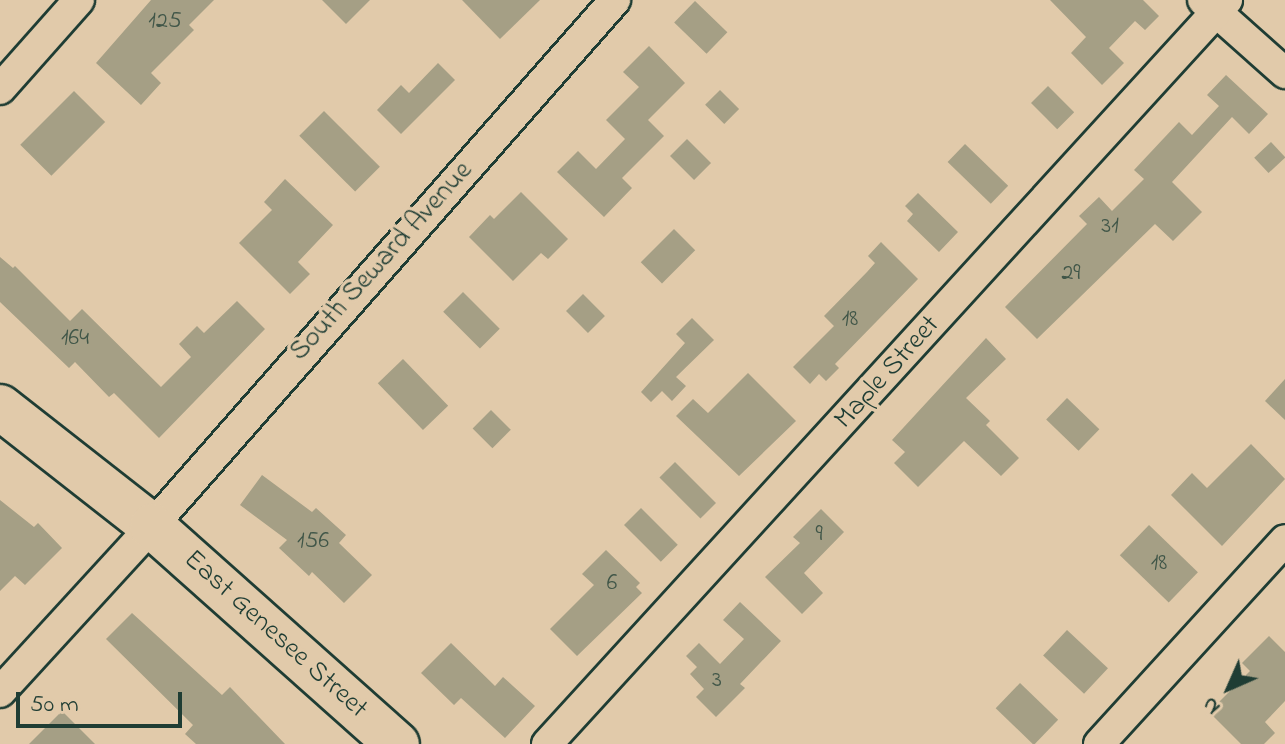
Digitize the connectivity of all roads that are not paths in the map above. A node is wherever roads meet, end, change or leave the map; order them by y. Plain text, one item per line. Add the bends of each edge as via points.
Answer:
1 (79, 0) edge
2 (615, 0) edge
3 (1216, 4) edge
4 (1285, 73) edge
5 (0, 89) edge
6 (0, 407) edge
7 (0, 429) edge
8 (152, 526) junction
9 (1285, 540) edge
10 (0, 692) edge
11 (397, 744) edge
12 (547, 744) edge
13 (1099, 744) edge

1 - 5 street
2 - 8 street, South Seward Avenue
3 - 4 street
3 - 12 street, Maple Street
6 - 8 highway, East Genesee Street
7 - 8 highway, East Genesee Street
8 - 10 street, South Seward Avenue
8 - 11 highway, East Genesee Street
9 - 13 street

